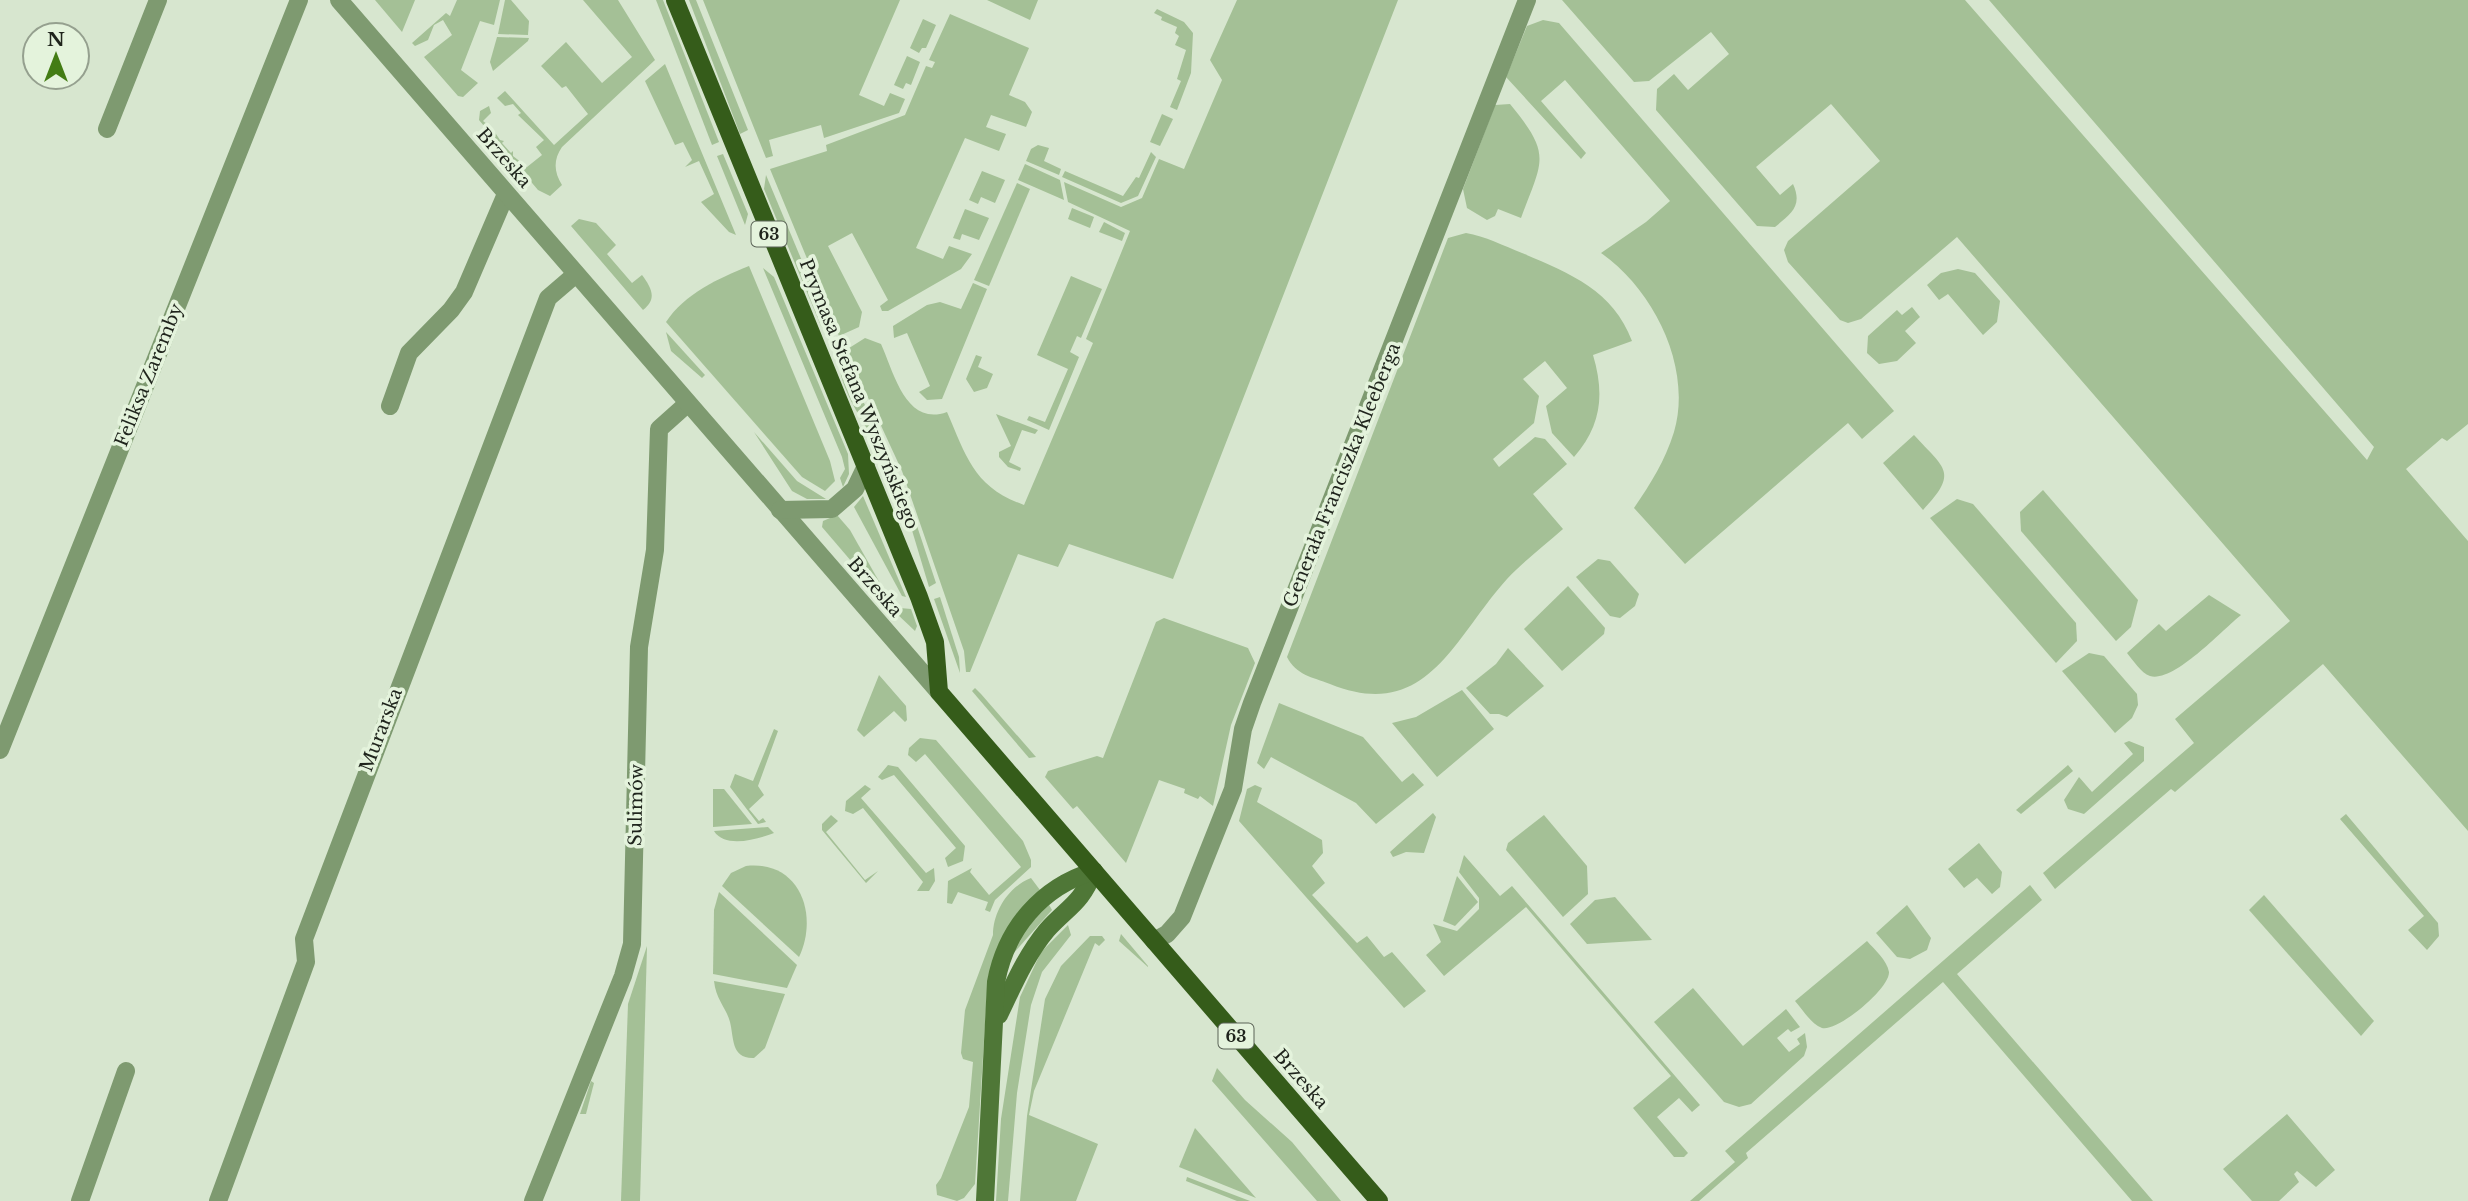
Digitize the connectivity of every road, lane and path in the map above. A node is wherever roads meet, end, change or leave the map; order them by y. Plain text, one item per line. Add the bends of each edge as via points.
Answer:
1 (158, 0) edge
2 (299, 0) edge
3 (339, 0) edge
4 (675, 0) edge
5 (1527, 0) edge
6 (107, 129) dead end
7 (506, 194) junction
8 (576, 274) junction
9 (687, 404) junction
10 (390, 406) dead end
11 (866, 466) junction
12 (780, 510) junction
13 (939, 692) junction
14 (0, 750) edge
15 (1094, 871) junction
16 (1154, 942) junction
17 (996, 1020) junction
18 (126, 1071) dead end
19 (80, 1201) edge
20 (218, 1201) edge
21 (533, 1201) edge
22 (985, 1201) edge
23 (1379, 1201) edge

1 - 6 street
2 - 14 street, Feliksa Zaremby
3 - 7 street, Brzeska
4 - 11 main road, Prymasa Stefana Wyszyńskiego / 63
5 - 16 street, Generała Franciszka Kleeberga via 1252,703 1224,814 1182,917
7 - 8 street, Brzeska
7 - 10 street via 464,292 409,353
8 - 9 street, Brzeska
8 - 20 street, Murarska via 548,298 304,939 306,962
9 - 12 street, Brzeska
9 - 21 street, Sulimów via 659,429 655,550 639,647 632,944
11 - 12 street via 855,489 832,509
11 - 13 main road, Prymasa Stefana Wyszyńskiego / 63 via 935,642
12 - 13 street, Brzeska
13 - 15 main road, Brzeska / 63
15 - 16 main road, Brzeska / 63
15 - 17 main road via 1085,895 1047,930 1022,967
15 - 17 main road via 1069,878 1016,928 1001,958
16 - 23 main road, Brzeska / 63
17 - 22 main road
18 - 19 street

